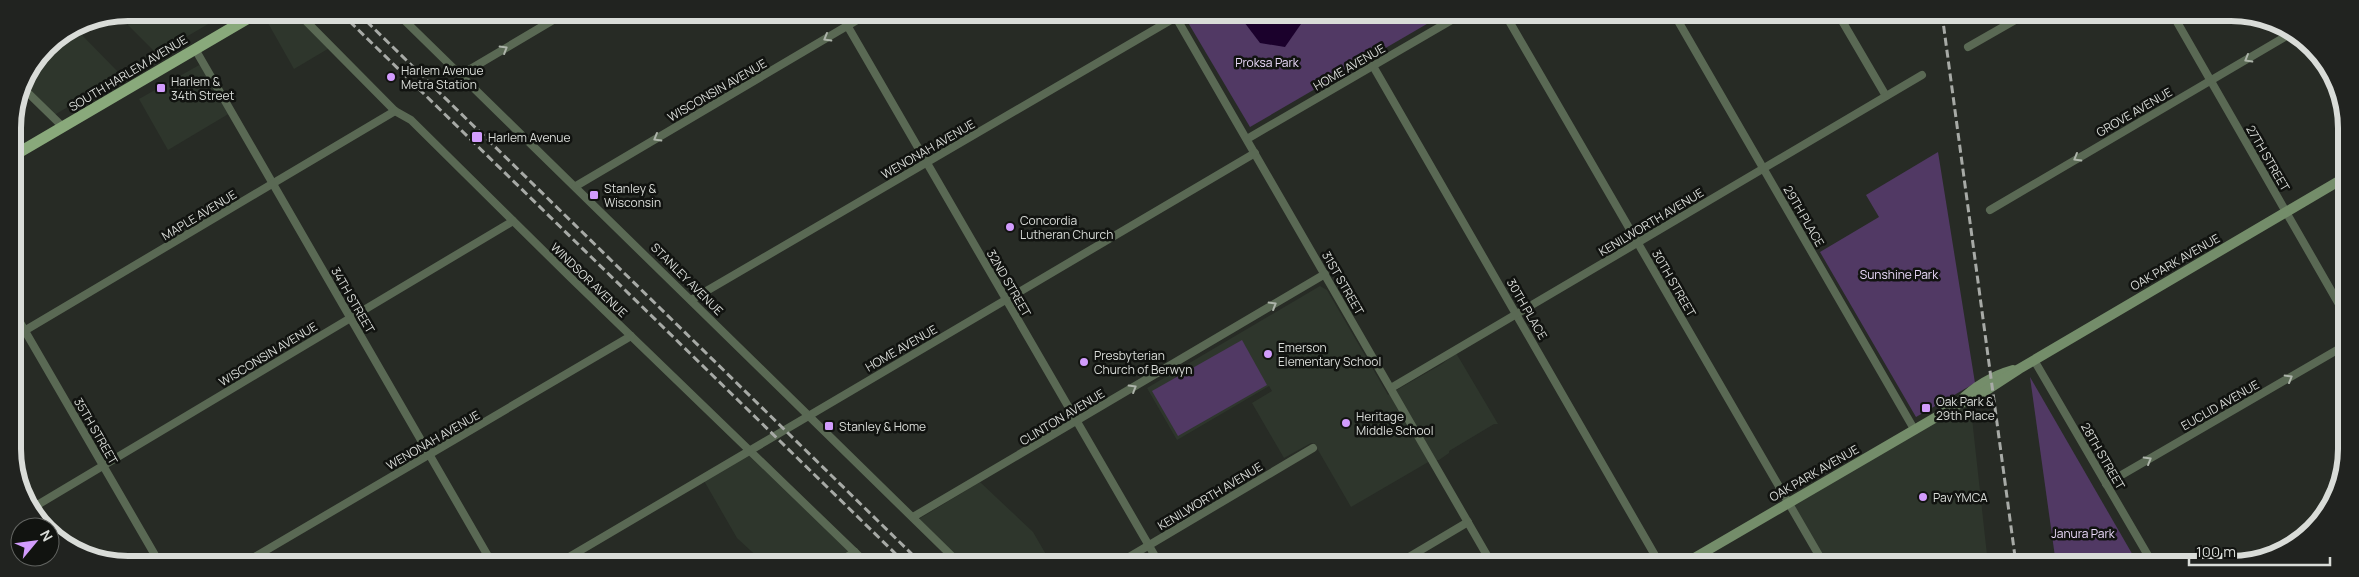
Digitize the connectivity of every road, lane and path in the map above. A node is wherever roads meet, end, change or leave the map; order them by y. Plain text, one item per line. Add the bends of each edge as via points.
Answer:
1 (306, 21) edge
2 (406, 21) edge
3 (551, 21) edge
4 (844, 21) edge
5 (855, 21) edge
6 (1165, 21) edge
7 (1178, 21) edge
8 (1450, 21) edge
9 (1509, 21) edge
10 (1678, 21) edge
11 (1842, 21) edge
12 (2012, 21) edge
13 (2176, 21) edge
14 (240, 22) edge
15 (847, 26) junction
16 (2286, 36) edge
17 (1968, 47) dead end
18 (195, 49) junction
19 (1373, 66) junction
20 (462, 74) junction
21 (1922, 75) dead end
22 (2210, 80) junction
23 (27, 92) edge
24 (1886, 96) junction
25 (396, 111) junction
26 (62, 127) junction
27 (1247, 139) junction
28 (21, 151) edge
29 (1255, 153) junction
30 (926, 163) junction
31 (1763, 169) junction
32 (2338, 182) edge
33 (273, 184) junction
34 (576, 186) junction
35 (1990, 210) dead end
36 (2286, 212) junction
37 (513, 221) junction
38 (1638, 243) junction
39 (1325, 274) junction
40 (691, 300) junction
41 (1005, 300) junction
42 (2338, 303) edge
43 (1516, 312) junction
44 (351, 318) junction
45 (21, 324) edge
46 (25, 331) junction
47 (21, 333) edge
48 (631, 336) junction
49 (2338, 349) edge
50 (2034, 360) junction
51 (1391, 388) junction
52 (809, 416) junction
53 (1076, 422) junction
54 (1914, 429) junction
55 (1313, 448) dead end
56 (750, 450) junction
57 (430, 454) junction
58 (103, 465) junction
59 (2106, 484) junction
60 (1788, 503) junction
61 (38, 505) edge
62 (912, 517) junction
63 (1468, 522) junction
64 (1149, 546) junction
65 (855, 552) junction
66 (156, 556) edge
67 (256, 556) edge
68 (488, 556) edge
69 (571, 556) edge
70 (848, 556) edge
71 (859, 556) edge
72 (952, 556) edge
73 (1131, 556) edge
74 (1155, 556) edge
75 (1412, 556) edge
76 (1487, 556) edge
77 (1655, 556) edge
78 (1698, 556) edge
79 (1819, 556) edge
80 (2148, 556) edge

1 - 25 street, WINDSOR AVENUE
2 - 20 street, STANLEY AVENUE
20 -> 3 street
4 - 15 street, 32ND STREET
5 - 15 street, WISCONSIN AVENUE
6 - 30 street, WENONAH AVENUE
7 - 27 street, 31ST STREET
8 - 19 street, HOME AVENUE
9 - 38 street, 30TH STREET
10 - 31 street, 29TH PLACE
11 - 24 street
12 - 17 street
13 - 22 street, 27TH STREET
14 - 18 main road, SOUTH HARLEM AVENUE
15 - 30 street, 32ND STREET
15 -> 34 street, WISCONSIN AVENUE
16 -> 22 street, GROVE AVENUE
18 - 26 main road, SOUTH HARLEM AVENUE
18 - 33 street, 34TH STREET
19 - 27 street, HOME AVENUE
19 - 43 street, 30TH PLACE
20 - 34 street, STANLEY AVENUE
21 - 24 street, KENILWORTH AVENUE
22 -> 35 street, GROVE AVENUE
22 - 36 street, 27TH STREET
23 - 26 street
24 - 31 street, KENILWORTH AVENUE
25 - 33 street, MAPLE AVENUE
25 - 37 street, WINDSOR AVENUE via 411,120
26 - 28 main road, SOUTH HARLEM AVENUE
27 - 29 street, 31ST STREET
29 - 39 street, 31ST STREET
29 - 41 street, HOME AVENUE
30 - 40 street, WENONAH AVENUE
30 - 41 street, 32ND STREET
31 - 38 street, KENILWORTH AVENUE
31 - 54 street, 29TH PLACE
32 - 36 street, OAK PARK AVENUE
33 - 44 street, 34TH STREET
33 - 46 street, MAPLE AVENUE
34 - 40 street, STANLEY AVENUE
36 - 42 street, 27TH STREET
36 - 50 street, OAK PARK AVENUE
37 - 44 street, WISCONSIN AVENUE
37 - 48 street, WINDSOR AVENUE
38 - 43 street, KENILWORTH AVENUE
38 - 60 street, 30TH STREET
39 - 51 street, 31ST STREET
53 -> 39 street, CLINTON AVENUE
40 - 52 street, STANLEY AVENUE
41 - 52 street, HOME AVENUE
41 - 53 street, 32ND STREET
43 - 51 street, KENILWORTH AVENUE
43 - 77 street, 30TH PLACE
44 - 57 street, 34TH STREET
44 - 58 street, WISCONSIN AVENUE
45 - 46 street, 35TH STREET
46 - 47 street, MAPLE AVENUE
46 - 58 street, 35TH STREET
48 - 56 street, WINDSOR AVENUE
48 - 57 street, WENONAH AVENUE
59 -> 49 street, EUCLID AVENUE
50 - 54 street, OAK PARK AVENUE via 1997,375 1972,390 1957,405
50 - 59 street, 28TH STREET
51 - 63 street, 31ST STREET
52 - 56 street, HOME AVENUE
52 - 62 street, STANLEY AVENUE
53 - 62 street, CLINTON AVENUE
53 - 64 street, 32ND STREET
54 - 60 street, OAK PARK AVENUE
55 - 64 street, KENILWORTH AVENUE
56 - 65 street, WINDSOR AVENUE
56 - 69 street, HOME AVENUE
57 - 67 street, WENONAH AVENUE
57 - 68 street, 34TH STREET
58 - 61 street, WISCONSIN AVENUE
58 - 66 street, 35TH STREET
59 - 80 street, 28TH STREET
60 - 78 street, OAK PARK AVENUE
60 - 79 street, 30TH STREET
62 - 72 street, STANLEY AVENUE
63 - 75 street
63 - 76 street, 31ST STREET
64 - 73 street, KENILWORTH AVENUE
64 - 74 street, 32ND STREET
65 - 70 street
65 - 71 street, WINDSOR AVENUE

